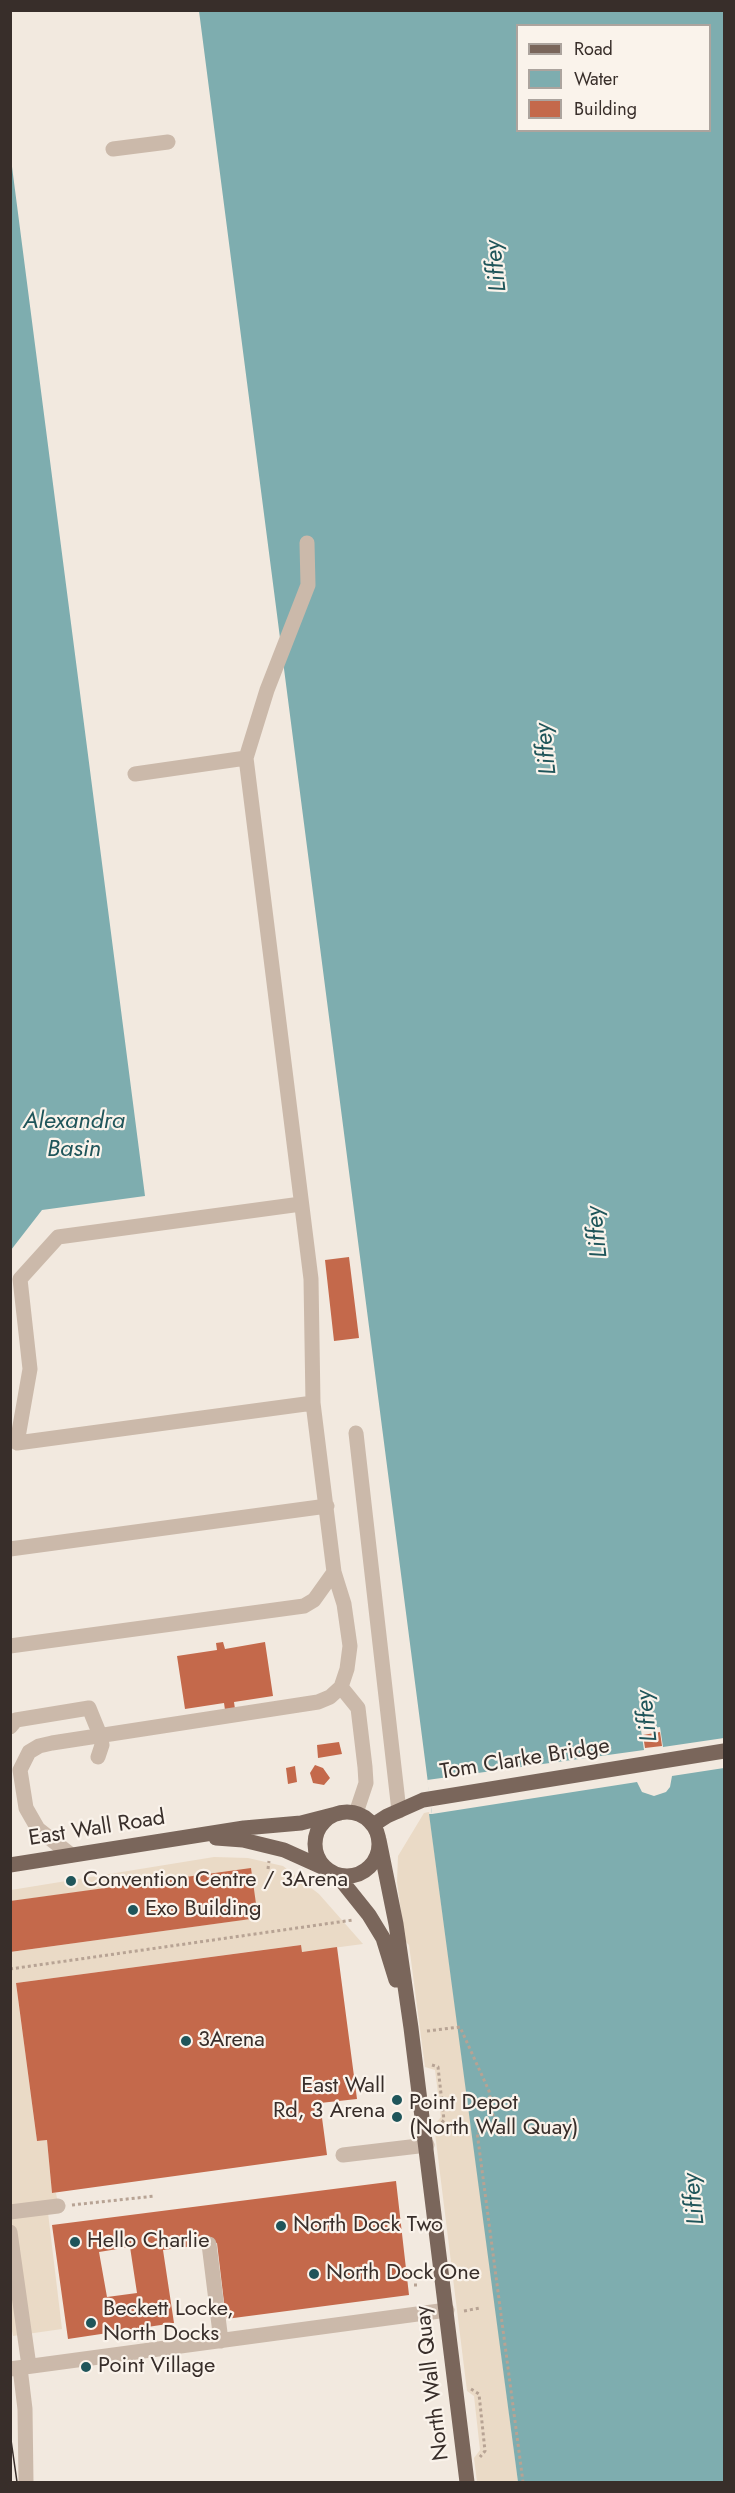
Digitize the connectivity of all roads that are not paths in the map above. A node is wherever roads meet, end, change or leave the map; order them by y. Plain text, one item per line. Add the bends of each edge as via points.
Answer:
1 (168, 142) dead end
2 (112, 149) dead end
3 (307, 543) dead end
4 (246, 758) junction
5 (135, 774) dead end
6 (301, 1204) junction
7 (312, 1403) junction
8 (356, 1433) dead end
9 (327, 1506) junction
10 (10, 1549) edge
11 (334, 1572) junction
12 (10, 1646) edge
13 (341, 1687) junction
14 (10, 1727) edge
15 (100, 1735) junction
16 (724, 1751) edge
17 (98, 1757) dead end
18 (399, 1811) junction
19 (340, 1813) junction
20 (356, 1813) junction
21 (376, 1833) junction
22 (191, 1836) junction
23 (71, 1855) junction
24 (10, 1865) edge
25 (333, 1873) junction
26 (418, 2029) junction
27 (427, 2145) junction
28 (343, 2156) dead end
29 (58, 2206) road end
30 (10, 2212) edge
31 (10, 2232) edge
32 (209, 2244) dead end
33 (454, 2310) junction
34 (221, 2341) junction
35 (20, 2368) edge
36 (26, 2482) edge
37 (467, 2482) edge

1 - 2 street
3 - 4 street via 309,585 267,690
4 - 5 street
4 - 6 street
6 - 7 street via 311,1279
6 - 7 street via 58,1237 20,1279 30,1369 17,1443
7 - 9 street
8 - 18 street
9 - 10 street
9 - 11 street
11 - 12 street via 314,1600 304,1606
11 - 13 street via 344,1604 350,1646
13 - 15 street via 318,1702
13 - 20 street via 358,1708 366,1783
14 - 15 street via 16,1720 89,1708
15 - 17 street
15 - 23 street via 39,1746 29,1752 20,1770 31,1820 47,1838
16 - 18 main road, Tom Clarke Bridge via 423,1800
18 - 21 main road, Tom Clarke Bridge
19 - 20 main road
19 - 22 main road, East Wall Road via 301,1823
19 - 25 main road via 325,1820 316,1834 318,1859
20 - 21 main road
21 - 25 main road via 377,1856 368,1868 353,1875
21 - 26 main road, North Wall Quay
22 - 23 main road, East Wall Road
22 - 25 main road, East Wall Road via 264,1844
23 - 24 main road, East Wall Road
25 - 26 main road, North Wall Quay via 383,1938
26 - 27 main road, North Wall Quay
27 - 28 street
27 - 33 main road, North Wall Quay
29 - 30 street
31 - 35 street
32 - 34 street via 218,2285
33 - 34 street
33 - 37 main road, North Wall Quay
34 - 35 street
35 - 36 street

